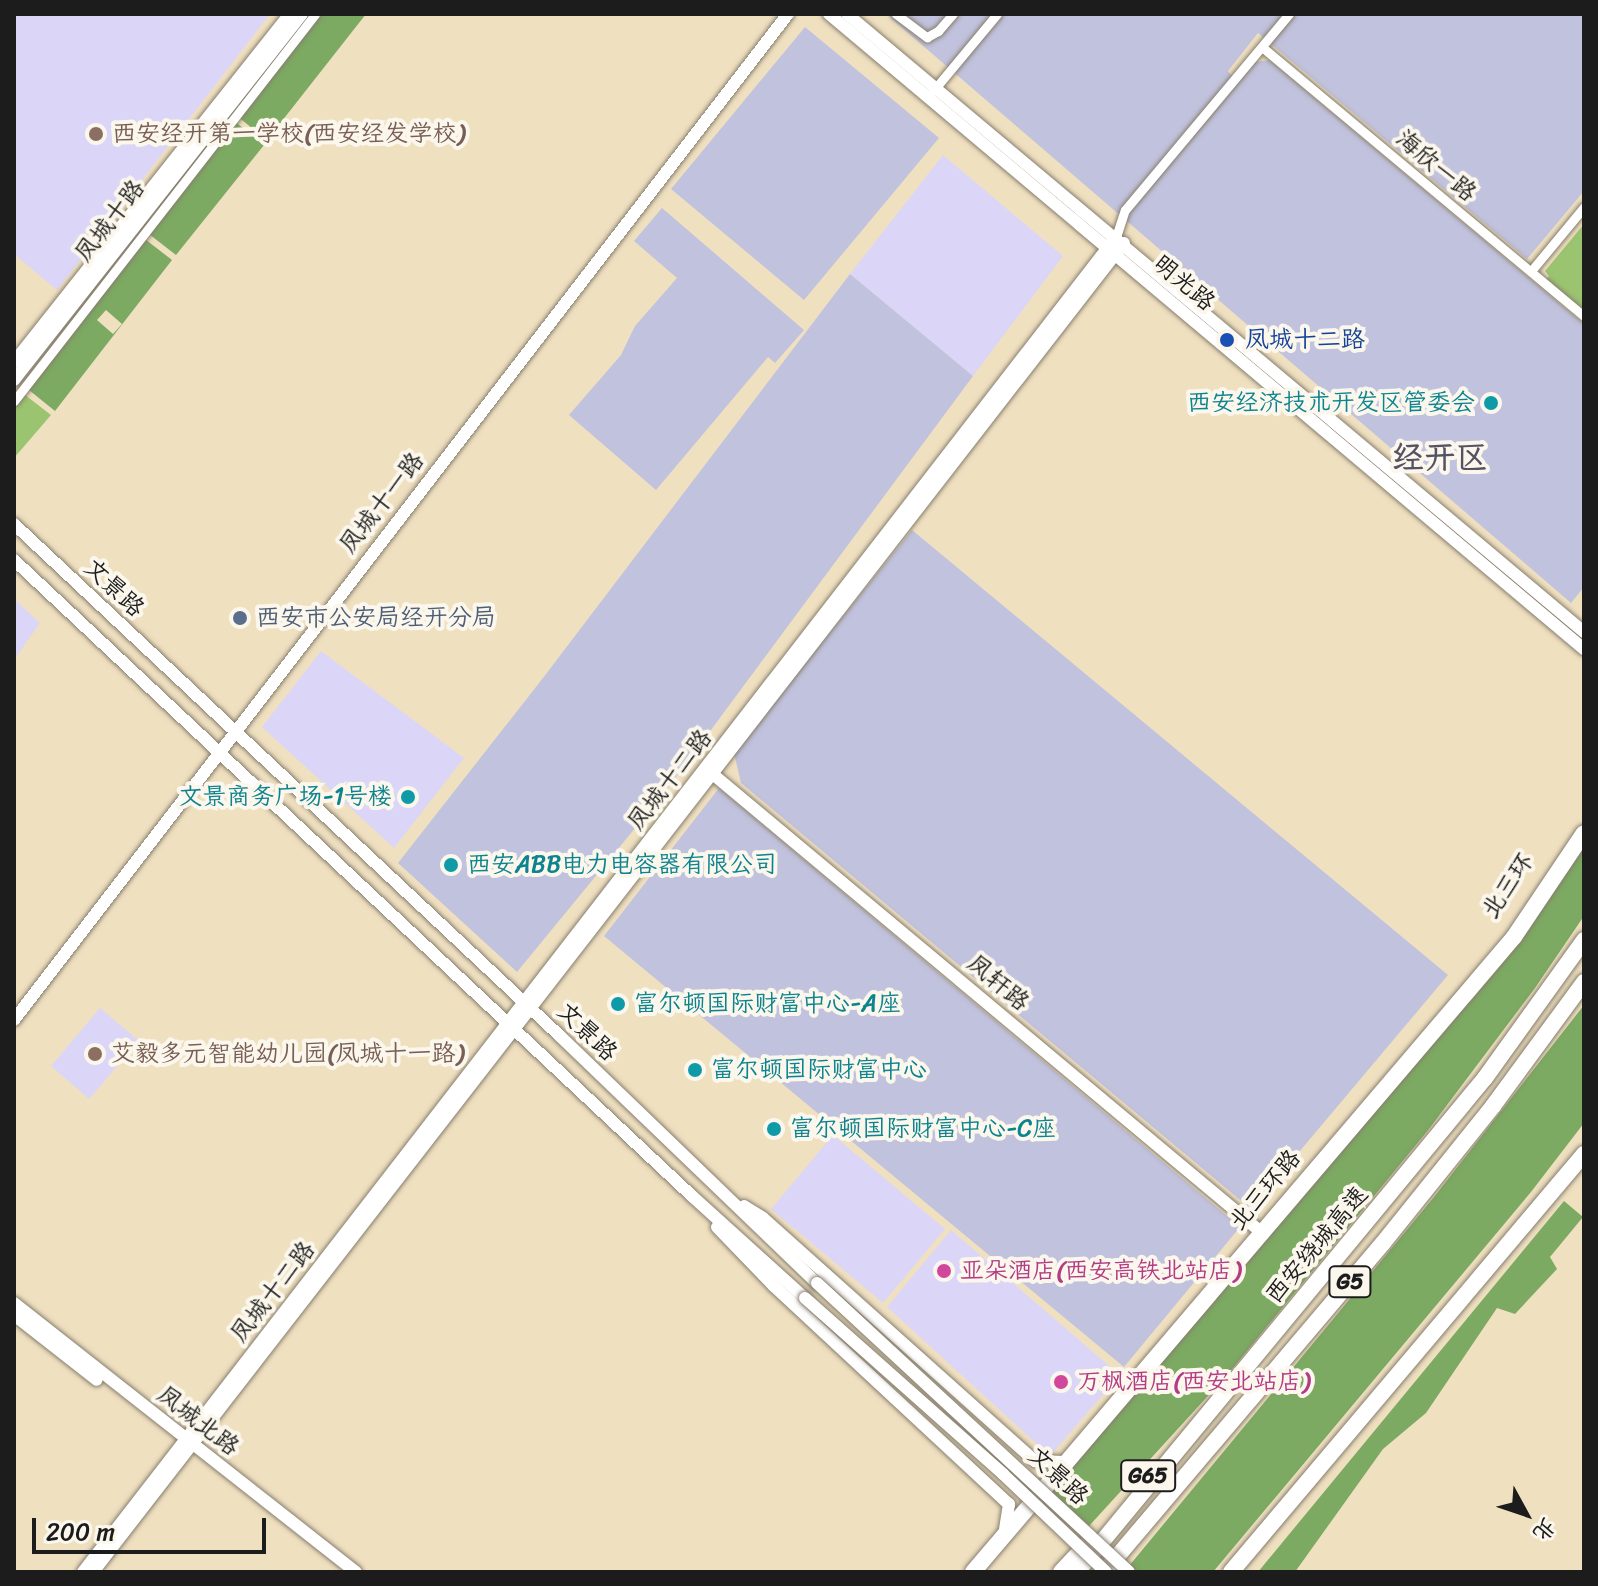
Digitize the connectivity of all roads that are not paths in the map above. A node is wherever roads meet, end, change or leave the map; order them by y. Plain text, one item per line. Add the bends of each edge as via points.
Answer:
1 (290, 14) edge
2 (302, 14) edge
3 (315, 14) edge
4 (788, 14) edge
5 (829, 14) edge
6 (847, 14) edge
7 (896, 14) edge
8 (953, 14) edge
9 (997, 14) edge
10 (1289, 14) edge
11 (1262, 47) junction
12 (932, 92) junction
13 (1584, 207) edge
14 (1120, 240) junction
15 (1111, 252) junction
16 (1531, 271) junction
17 (1584, 316) edge
18 (14, 362) edge
19 (14, 380) edge
20 (14, 401) edge
21 (14, 524) edge
22 (14, 560) edge
23 (1584, 632) edge
24 (1584, 649) edge
25 (235, 732) junction
26 (220, 752) junction
27 (710, 772) junction
28 (1584, 817) edge
29 (1584, 833) edge
30 (1584, 940) edge
31 (1584, 982) edge
32 (1473, 984) junction
33 (527, 1006) junction
34 (14, 1020) edge
35 (512, 1026) junction
36 (1584, 1154) edge
37 (718, 1189) junction
38 (692, 1196) junction
39 (1261, 1232) junction
40 (14, 1303) edge
41 (14, 1315) edge
42 (1236, 1380) junction
43 (188, 1445) junction
44 (1065, 1462) junction
45 (1004, 1535) junction
46 (1262, 1536) junction
47 (83, 1572) edge
48 (93, 1572) edge
49 (345, 1572) edge
50 (356, 1572) edge
51 (973, 1572) edge
52 (1061, 1572) edge
53 (1077, 1572) edge
54 (1105, 1572) edge
55 (1129, 1572) edge
56 (1231, 1572) edge
57 (1241, 1572) edge

1 - 18 main road, 凤城十路
2 - 19 main road, 凤城十路
3 - 20 street
4 - 25 main road, 凤城十一路
5 - 12 main road, 明光路
6 - 12 main road, 明光路
7 - 8 street via 927,37
9 - 12 street
10 - 11 street, 凤城十二路
11 - 14 street, 凤城十二路 via 1125,210
11 - 16 street, 海欣一路
12 - 14 main road, 明光路
12 - 15 main road, 明光路
13 - 16 street
14 - 15 main road, 凤城十二路
14 - 23 main road, 明光路
15 - 24 main road, 明光路
15 - 27 main road, 凤城十二路
16 - 17 street, 海欣一路
21 - 25 main road, 文景路
22 - 26 main road, 文景路
25 - 26 main road, 凤城十一路
25 - 33 main road, 文景路
26 - 34 main road, 凤城十一路
26 - 35 main road, 文景路
27 - 33 main road, 凤城十二路
27 - 39 main road, 凤轩路
28 - 32 highway, 北三环
29 - 32 highway, 北三环路 via 1514,937
30 - 42 highway, 西安绕城高速 / G5 via 1485,1078
31 - 54 highway, 西安绕城高速 / G5 via 1383,1243
32 - 39 highway, 北三环路
33 - 35 main road, 凤城十二路
33 - 37 main road, 文景路
35 - 38 main road, 文景路
35 - 43 main road, 凤城十二路
36 - 46 highway
37 - 44 main road via 763,1218 1035,1461
37 - 55 main road, 文景路, bridge
38 - 45 main road via 774,1286 1009,1504
38 - 54 main road, 文景路, bridge
39 - 44 highway, 北三环路
40 - 43 main road, 凤城北路
41 - 43 main road, 凤城北路
42 - 52 highway, G65
42 - 53 highway, 西安绕城高速 / G5
43 - 47 main road, 凤城十二路
43 - 48 main road, 凤城十二路
43 - 49 main road, 凤城北路
43 - 50 main road, 凤城北路
44 - 45 highway, 北三环路
45 - 51 highway, 北三环路
46 - 56 highway
46 - 57 highway

